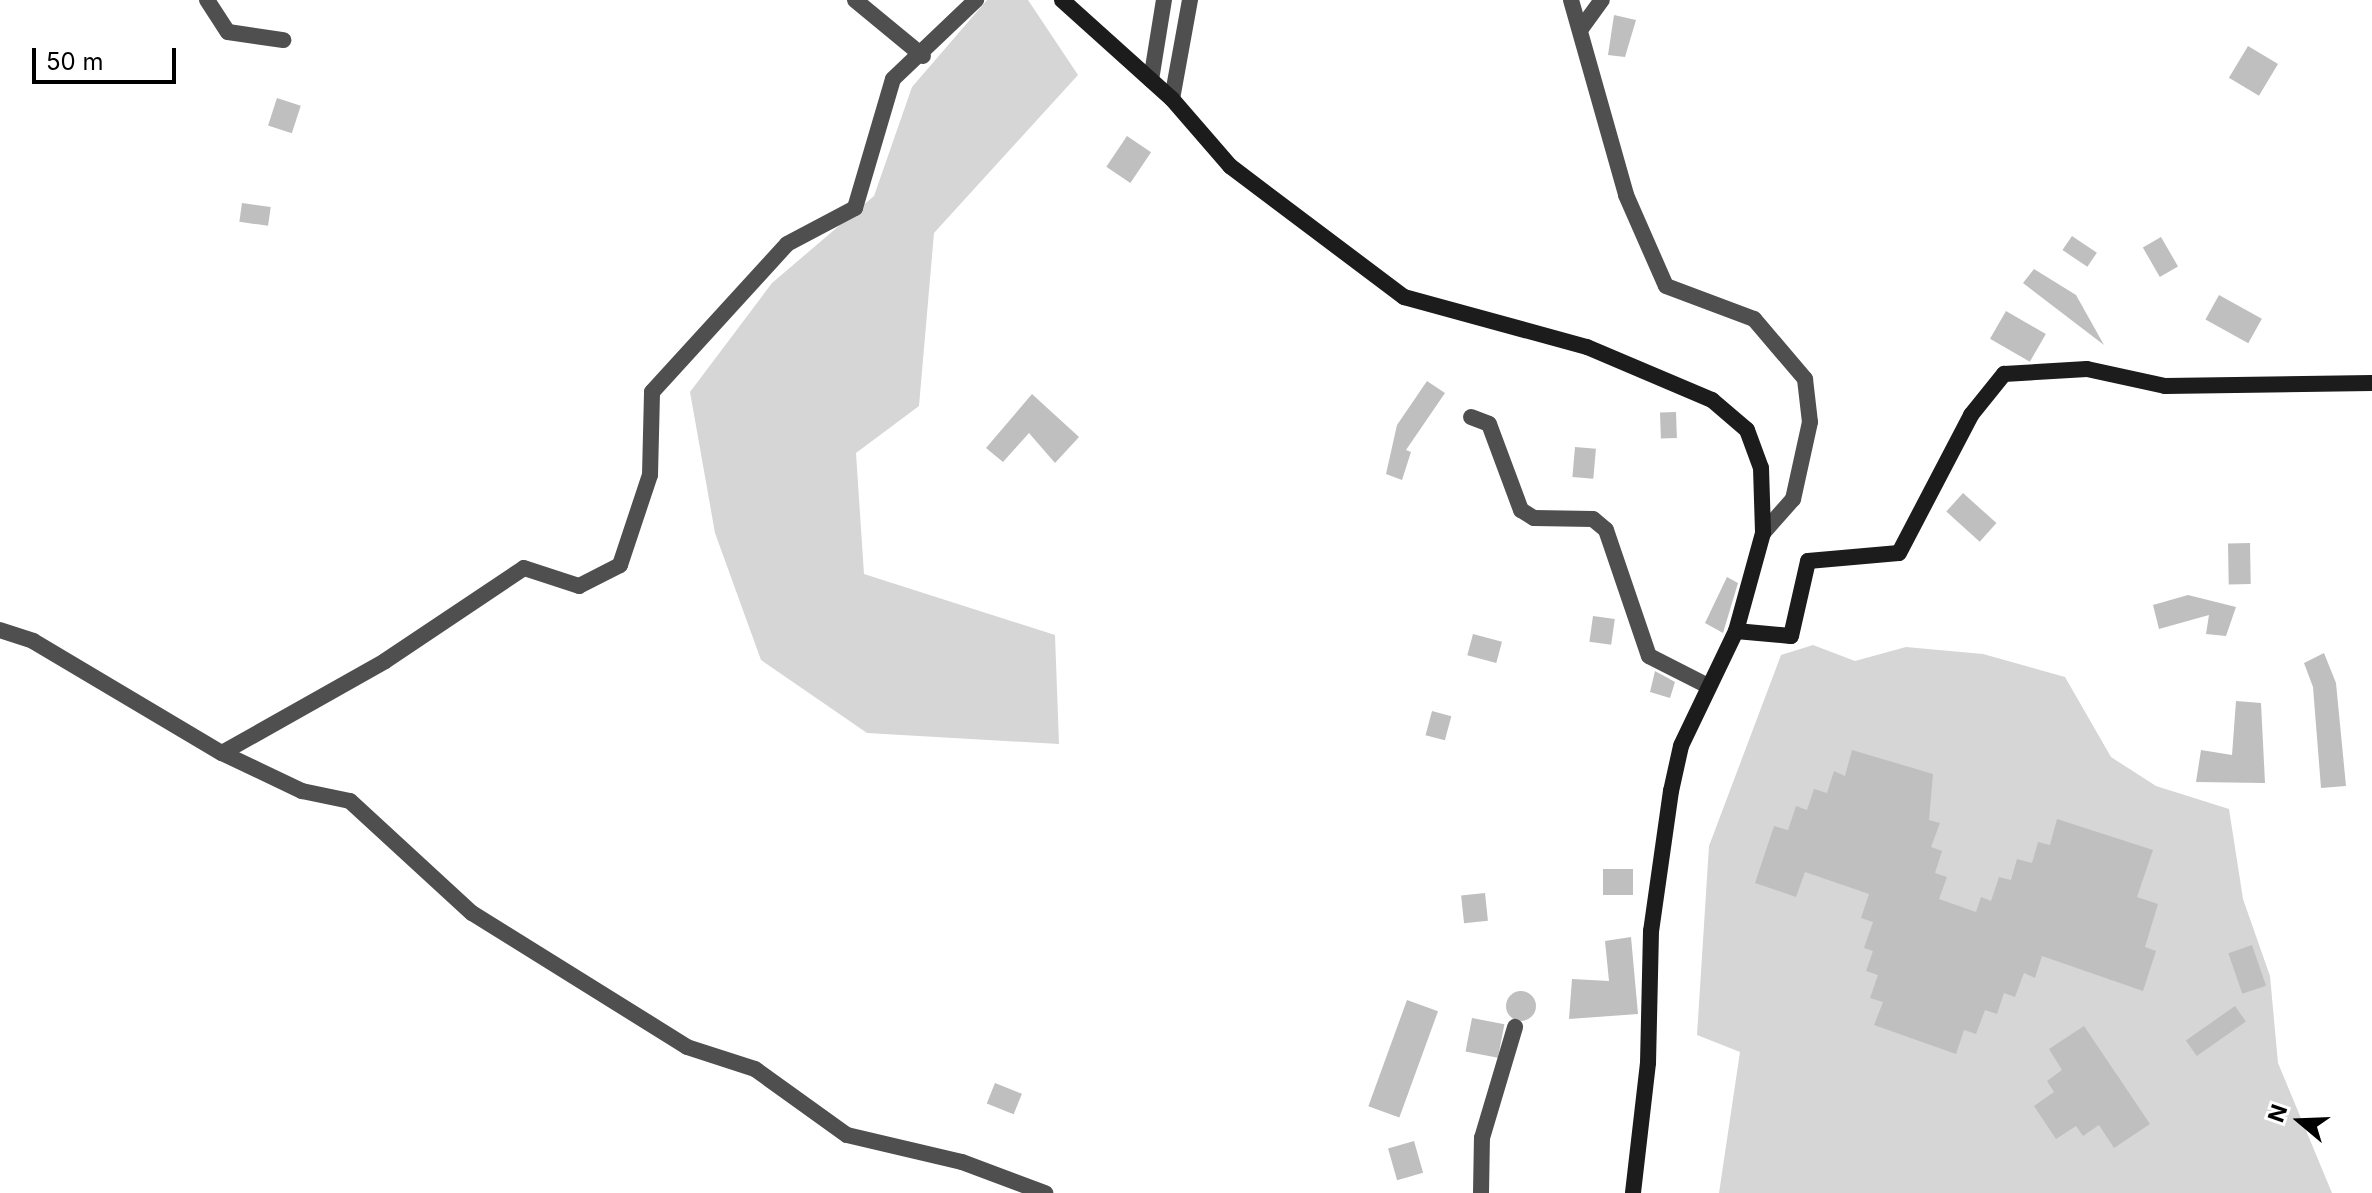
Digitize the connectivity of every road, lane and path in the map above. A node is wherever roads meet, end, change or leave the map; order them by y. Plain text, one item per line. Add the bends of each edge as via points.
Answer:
1 (207, 0) edge
2 (855, 0) edge
3 (976, 0) edge
4 (1062, 0) edge
5 (1164, 0) edge
6 (1190, 0) edge
7 (1571, 0) edge
8 (1602, 0) edge
9 (1580, 30) junction
10 (283, 40) dead end
11 (923, 56) junction
12 (1151, 80) junction
13 (1172, 99) junction
14 (2372, 383) edge
15 (1471, 417) dead end
16 (1763, 533) junction
17 (0, 630) edge
18 (1736, 631) junction
19 (1708, 686) junction
20 (222, 753) junction
21 (1515, 1027) dead end
22 (1045, 1193) edge
23 (1481, 1193) edge
24 (1633, 1193) edge

1 - 10 street via 228,32
2 - 11 street
3 - 11 street
4 - 12 main road
5 - 12 street
6 - 13 street
7 - 9 street
8 - 9 street
9 - 16 street via 1626,195 1666,286 1754,319 1805,379 1810,422 1793,499
11 - 20 street via 893,79 855,208 787,244 652,392 650,475 620,565 579,586 524,568 385,661
12 - 13 main road
13 - 16 main road via 1230,166 1404,297 1587,347 1712,400 1747,430 1761,468
14 - 18 main road via 2165,386 2087,369 2004,374 1971,415 1899,553 1808,561 1791,636
15 - 19 street via 1489,424 1521,510 1534,518 1593,519 1606,530 1649,656
16 - 18 main road
17 - 20 street via 33,641
18 - 19 main road
19 - 24 main road via 1681,746 1663,841
20 - 22 street via 302,791 350,801 472,913 687,1047 755,1069 847,1135 962,1162
21 - 23 street via 1482,1138

